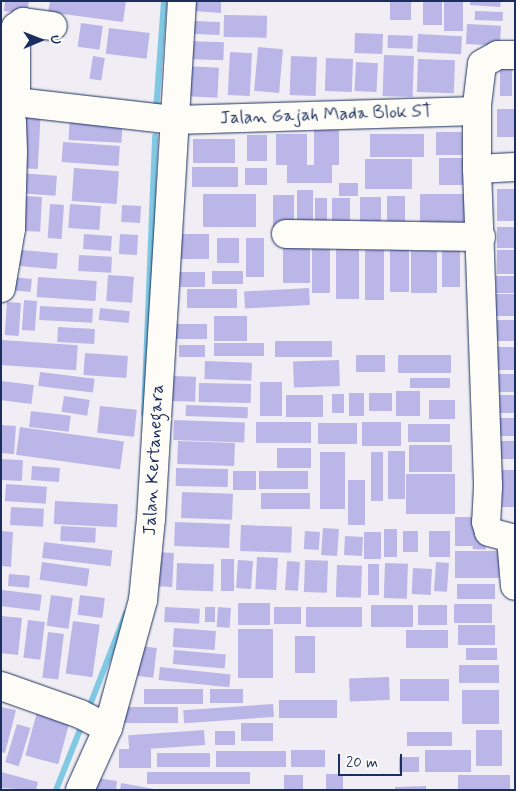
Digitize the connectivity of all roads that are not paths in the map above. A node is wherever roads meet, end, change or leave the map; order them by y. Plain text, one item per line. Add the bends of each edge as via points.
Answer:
1 (182, 1) edge
2 (53, 26) dead end
3 (515, 55) edge
4 (7, 104) edge
5 (477, 111) junction
6 (175, 120) junction
7 (7, 153) edge
8 (515, 167) edge
9 (477, 169) junction
10 (286, 234) dead end
11 (481, 237) junction
12 (1, 288) edge
13 (513, 539) edge
14 (515, 586) edge
15 (1, 686) edge
16 (96, 721) junction
17 (80, 790) edge

1 - 6 street, Jalan Kertanegara
2 - 4 street via 23,22 16,27
3 - 5 street via 498,55 482,64 478,72
4 - 6 street, Jalan Gajah Mada Blok ST
4 - 7 street via 12,122
5 - 6 street, Jalan Gajah Mada Blok ST
5 - 9 street
6 - 16 street, Jalan Kertanegara via 151,519 143,600
7 - 12 street via 11,229
8 - 9 street
9 - 11 street
10 - 11 street
11 - 13 street via 488,487 486,522 489,532
13 - 14 street
15 - 16 street
16 - 17 street, Jalan Kertanegara

